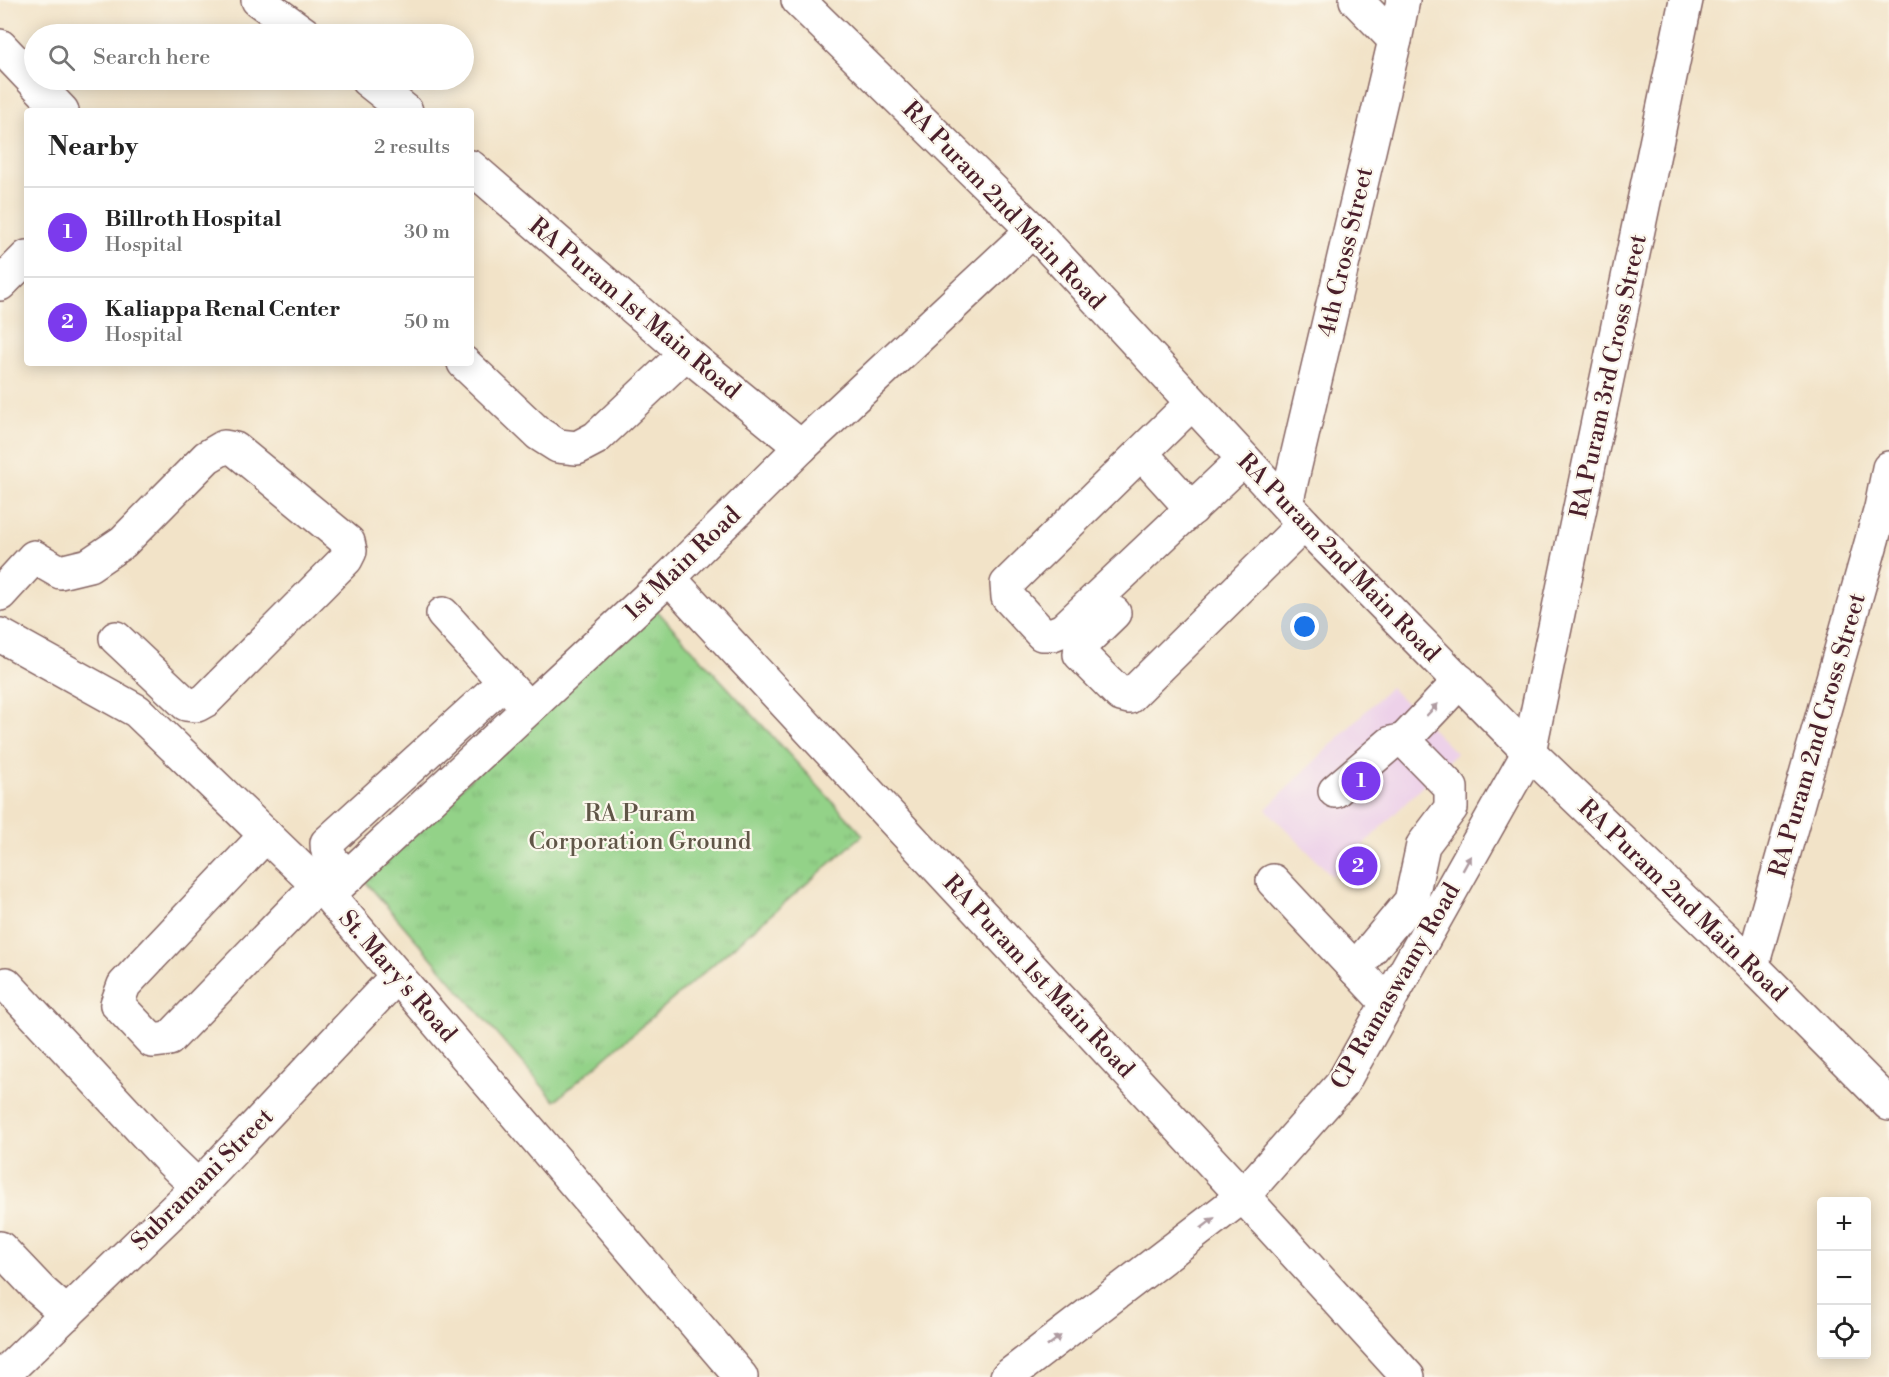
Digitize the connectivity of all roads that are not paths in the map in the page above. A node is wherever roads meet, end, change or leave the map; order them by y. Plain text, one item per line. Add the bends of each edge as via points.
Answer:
1 (258, 0) edge
2 (798, 0) edge
3 (1356, 0) edge
4 (1403, 0) edge
5 (1686, 0) edge
6 (291, 24) edge
7 (1395, 40) junction
8 (0, 46) edge
9 (24, 71) edge
10 (42, 90) edge
11 (380, 90) edge
12 (59, 108) edge
13 (402, 108) edge
14 (474, 170) edge
15 (1034, 230) junction
16 (24, 260) edge
17 (0, 284) edge
18 (686, 353) junction
19 (467, 366) edge
20 (1192, 403) junction
21 (801, 447) junction
22 (1142, 454) junction
23 (1249, 465) junction
24 (1889, 468) edge
25 (1192, 508) junction
26 (1885, 512) edge
27 (1295, 514) junction
28 (669, 578) junction
29 (0, 594) edge
30 (443, 614) dead end
31 (0, 635) edge
32 (116, 638) dead end
33 (1460, 681) junction
34 (504, 682) junction
35 (528, 708) junction
36 (1404, 740) junction
37 (1529, 752) junction
38 (1335, 791) dead end
39 (266, 835) junction
40 (1273, 881) dead end
41 (332, 885) junction
42 (1752, 966) junction
43 (1355, 969) junction
44 (397, 976) junction
45 (6, 984) dead end
46 (1388, 1004) junction
47 (1889, 1104) edge
48 (198, 1187) junction
49 (1243, 1196) junction
50 (0, 1248) edge
51 (67, 1314) junction
52 (3, 1372) edge
53 (741, 1377) edge
54 (1007, 1377) edge
55 (1408, 1377) edge

1 - 6 street
2 - 15 street, RA Puram 2nd Main Road
3 - 7 street
4 - 7 street, 4th Cross Street
5 - 37 street, RA Puram 3rd Cross Street
7 - 27 street, 4th Cross Street
8 - 9 street
10 - 12 street
11 - 13 street
14 - 18 street, RA Puram 1st Main Road
15 - 20 street, RA Puram 2nd Main Road
15 - 21 street, 1st Main Road
16 - 17 street
18 - 19 street via 596,438 577,448 558,446 539,434
18 - 21 street, RA Puram 1st Main Road
20 - 22 street
20 - 23 street, RA Puram 2nd Main Road
21 - 28 street, 1st Main Road
22 - 25 street
22 - 25 street via 1007,584 1008,597 1042,634 1064,630
23 - 25 street
23 - 27 street, RA Puram 2nd Main Road
23 - 27 street via 1213,516 1081,645 1080,654 1121,695 1129,698
24 - 26 street, RA Puram 2nd Cross Street
26 - 42 street, RA Puram 2nd Cross Street
27 - 33 street, RA Puram 2nd Main Road
28 - 35 street, 1st Main Road
28 - 49 street, RA Puram 1st Main Road
29 - 32 street via 34,557 60,572 89,565 123,542 207,457 224,447 235,449 348,542 350,551 346,559 197,705 186,704
30 - 34 street
31 - 39 street, St. Mary's Road via 136,711
36 -> 33 street
33 - 37 street, RA Puram 2nd Main Road
34 - 35 street
34 - 41 street via 327,843
35 - 41 street, 1st Main Road
36 - 38 street via 1390,743
36 - 43 street via 1451,788 1451,808 1423,845 1411,901
37 - 42 street, RA Puram 2nd Main Road
46 -> 37 street, CP Ramaswamy Road
39 - 41 street, St. Mary's Road
39 - 41 street, 1st Main Road via 124,985 117,1004 152,1041 169,1039
40 - 43 street
41 - 44 street, St. Mary's Road
42 - 47 street, RA Puram 2nd Main Road
43 - 46 street
44 - 48 street, Subramani Street
44 - 53 street, St. Mary's Road
45 - 48 street
46 - 49 street, CP Ramaswamy Road via 1342,1084
48 - 51 street, Subramani Street
54 -> 49 street, CP Ramaswamy Road
49 - 55 street, RA Puram 1st Main Road
50 - 51 street
51 - 52 street, Subramani Street

